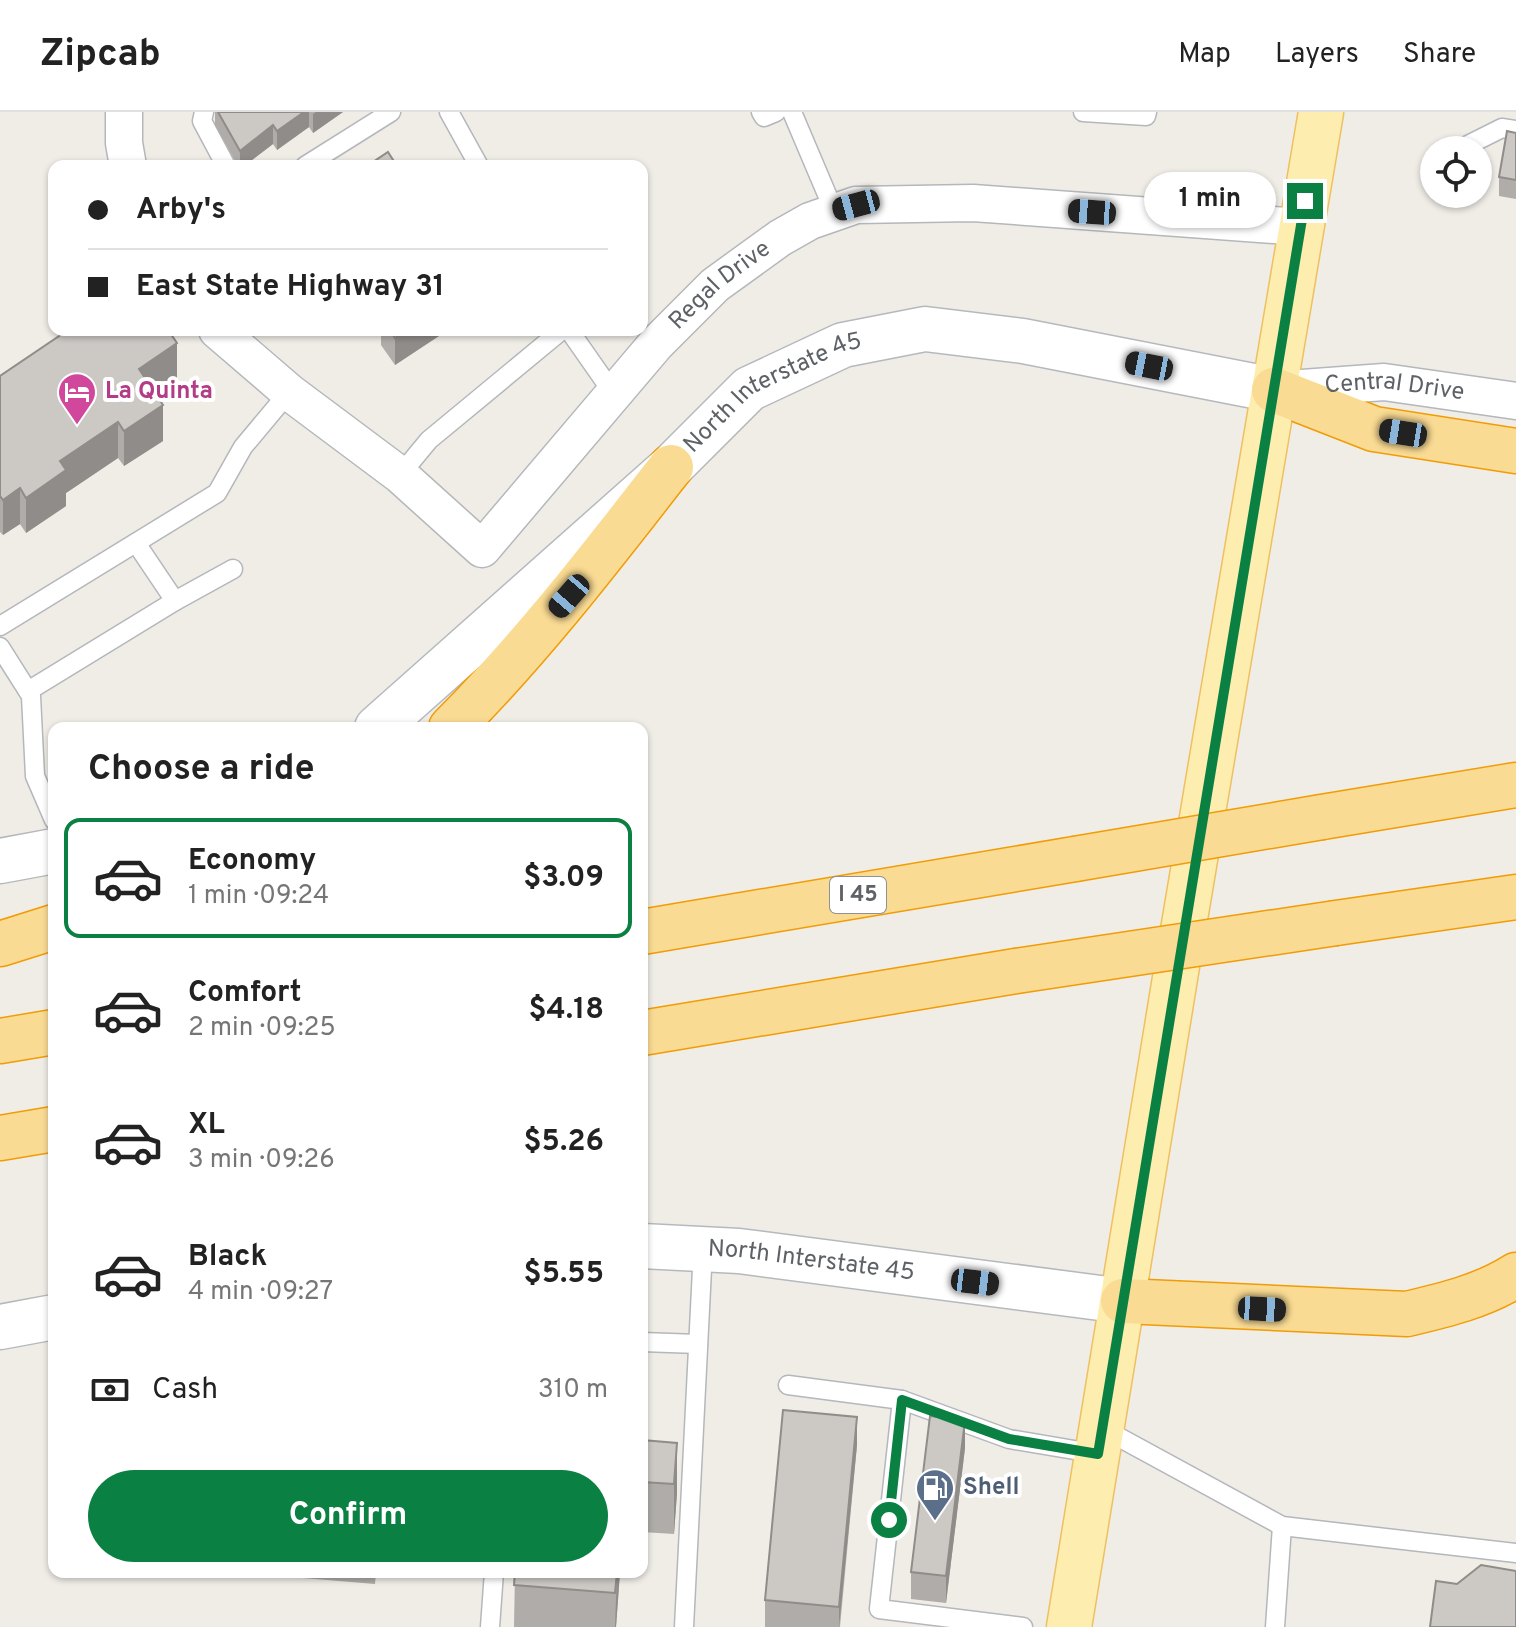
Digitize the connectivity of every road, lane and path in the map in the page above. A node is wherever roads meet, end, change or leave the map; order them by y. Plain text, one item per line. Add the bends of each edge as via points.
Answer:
1 (124, 112) edge
2 (204, 112) edge
3 (391, 112) edge
4 (449, 112) edge
5 (761, 112) edge
6 (776, 112) edge
7 (792, 112) edge
8 (1083, 112) edge
9 (1147, 112) edge
10 (1321, 112) edge
11 (1516, 130) edge
12 (1486, 136) edge
13 (127, 160) edge
14 (223, 160) edge
15 (315, 160) edge
16 (476, 160) edge
17 (834, 211) junction
18 (1301, 227) junction
19 (224, 336) edge
20 (555, 336) edge
21 (573, 336) edge
22 (1274, 390) junction
23 (289, 392) junction
24 (613, 393) junction
25 (1516, 401) edge
26 (1516, 451) edge
27 (671, 467) junction
28 (400, 475) junction
29 (136, 543) junction
30 (233, 569) dead end
31 (175, 601) junction
32 (0, 626) edge
33 (0, 647) edge
34 (28, 691) junction
35 (384, 722) edge
36 (457, 722) edge
37 (1516, 785) edge
38 (48, 806) edge
39 (48, 852) edge
40 (0, 861) edge
41 (1516, 897) edge
42 (48, 929) edge
43 (648, 931) edge
44 (0, 944) edge
45 (648, 1032) edge
46 (48, 1033) edge
47 (0, 1041) edge
48 (48, 1130) edge
49 (0, 1138) edge
50 (648, 1246) edge
51 (703, 1249) junction
52 (1516, 1275) edge
53 (1123, 1301) junction
54 (48, 1318) edge
55 (0, 1327) edge
56 (648, 1342) edge
57 (698, 1344) junction
58 (788, 1385) dead end
59 (902, 1400) junction
60 (1100, 1441) junction
61 (1282, 1526) junction
62 (1516, 1553) edge
63 (494, 1578) edge
64 (490, 1627) edge
65 (684, 1627) edge
66 (1023, 1627) edge
67 (1069, 1627) edge
68 (1275, 1627) edge

1 - 13 street
2 - 14 lane via 202,121
3 - 15 lane
4 - 16 lane
5 - 6 lane via 764,117
7 - 17 lane
8 - 9 lane
10 - 18 main road
11 - 12 lane via 1502,128
17 - 18 street, Regal Drive via 856,205 973,203
17 - 24 street, Regal Drive via 780,238 715,285
18 - 22 main road
19 - 23 street, Regal Drive
20 - 28 lane via 429,440
21 - 24 lane
22 - 25 street, Central Drive via 1384,382
22 - 26 highway via 1374,429
22 - 27 main road, North Interstate 45 via 1023,341 925,329 843,345 749,389
22 - 53 main road
23 - 28 street, Regal Drive
23 - 29 lane via 243,447 217,493
24 - 28 street, Regal Drive via 482,549
27 - 35 main road, North Interstate 45
27 - 36 highway via 498,681
29 - 31 lane
29 - 32 lane
30 - 31 lane
31 - 34 lane
33 - 34 lane
34 - 38 lane via 35,776
37 - 43 highway, I 45, bridge
39 - 40 main road
41 - 45 highway, bridge
42 - 44 highway
46 - 47 highway
48 - 49 highway
50 - 51 main road, North Interstate 45
51 - 53 main road, North Interstate 45
51 - 57 lane
52 - 53 highway via 1462,1300 1407,1314
53 - 60 main road
54 - 55 main road
56 - 57 lane
57 - 65 lane
58 - 59 lane
59 - 60 lane via 1009,1439
59 - 66 lane via 879,1609
60 - 61 lane
60 - 67 main road
61 - 62 lane
61 - 68 lane
63 - 64 lane

